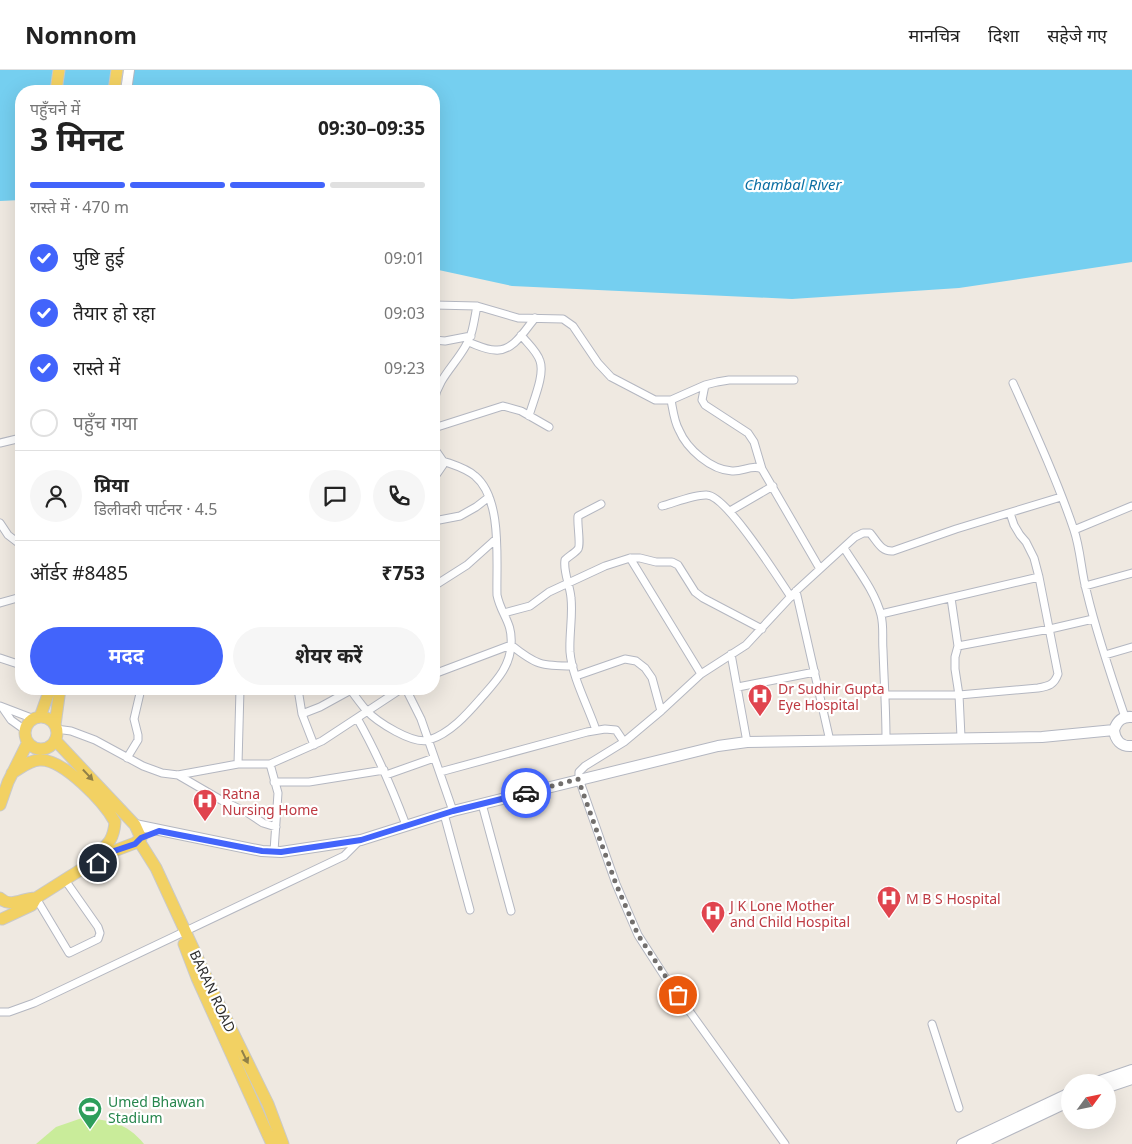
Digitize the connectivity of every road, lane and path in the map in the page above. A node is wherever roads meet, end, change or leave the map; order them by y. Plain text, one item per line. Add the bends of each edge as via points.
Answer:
1 (59, 70) edge
2 (117, 70) edge
3 (129, 70) edge
4 (57, 85) edge
5 (115, 85) edge
6 (127, 85) edge
7 (440, 305) edge
8 (477, 306) junction
9 (536, 318) junction
10 (521, 335) junction
11 (470, 339) junction
12 (440, 341) edge
13 (794, 380) dead end
14 (440, 382) edge
15 (1013, 383) dead end
16 (705, 385) junction
17 (671, 400) junction
18 (529, 416) junction
19 (440, 426) edge
20 (549, 427) dead end
21 (15, 439) edge
22 (0, 442) edge
23 (440, 457) edge
24 (443, 461) junction
25 (440, 469) edge
26 (762, 469) junction
27 (773, 486) junction
28 (489, 497) junction
29 (1061, 497) junction
30 (601, 504) dead end
31 (662, 506) dead end
32 (1132, 506) edge
33 (730, 512) junction
34 (1010, 513) junction
35 (440, 520) edge
36 (0, 523) edge
37 (1074, 530) junction
38 (496, 539) junction
39 (15, 540) edge
40 (844, 548) junction
41 (630, 558) junction
42 (820, 569) junction
43 (1132, 573) edge
44 (1039, 577) junction
45 (440, 582) edge
46 (569, 584) junction
47 (1085, 586) junction
48 (0, 593) edge
49 (794, 594) junction
50 (951, 598) junction
51 (3, 602) edge
52 (504, 613) junction
53 (881, 614) junction
54 (1093, 619) junction
55 (762, 629) junction
56 (1050, 629) junction
57 (511, 645) junction
58 (958, 646) junction
59 (1132, 647) edge
60 (731, 654) junction
61 (1105, 655) junction
62 (0, 658) edge
63 (15, 664) edge
64 (573, 666) junction
65 (440, 672) edge
66 (815, 672) junction
67 (701, 674) junction
68 (576, 676) junction
69 (738, 687) junction
70 (47, 695) edge
71 (59, 695) edge
72 (140, 695) edge
73 (240, 695) edge
74 (299, 695) edge
75 (341, 695) edge
76 (354, 695) edge
77 (392, 695) edge
78 (409, 695) edge
79 (886, 695) junction
80 (959, 695) junction
81 (1, 707) edge
82 (367, 711) junction
83 (661, 712) junction
84 (302, 714) junction
85 (1128, 717) edge
86 (37, 718) junction
87 (357, 718) junction
88 (25, 730) junction
89 (596, 730) junction
90 (1114, 730) junction
91 (55, 732) junction
92 (961, 737) junction
93 (886, 739) junction
94 (428, 740) junction
95 (830, 740) junction
96 (28, 742) junction
97 (624, 742) junction
98 (747, 742) junction
99 (314, 745) junction
100 (1132, 746) edge
101 (127, 758) junction
102 (434, 758) junction
103 (238, 764) junction
104 (270, 764) junction
105 (440, 772) junction
106 (12, 773) junction
107 (385, 773) junction
108 (178, 775) junction
109 (578, 779) junction
110 (274, 782) junction
111 (482, 804) junction
112 (0, 805) edge
113 (448, 813) junction
114 (406, 825) junction
115 (135, 826) junction
116 (276, 827) junction
117 (159, 831) junction
118 (361, 840) junction
119 (138, 841) junction
120 (274, 851) junction
121 (85, 867) junction
122 (66, 880) junction
123 (0, 898) edge
124 (36, 898) junction
125 (470, 910) dead end
126 (511, 911) dead end
127 (1, 917) edge
128 (183, 932) junction
129 (0, 1012) edge
130 (932, 1024) dead end
131 (1132, 1070) edge
132 (1116, 1075) edge
133 (1132, 1079) edge
134 (1116, 1084) edge
135 (1061, 1097) edge
136 (1061, 1105) edge
137 (959, 1108) dead end
138 (272, 1144) edge
139 (283, 1144) edge
140 (785, 1144) edge
141 (962, 1144) edge
142 (979, 1144) edge

1 - 4 main road
2 - 5 main road
3 - 6 street
7 - 8 street
8 - 9 street via 518,318
8 - 11 street
9 - 10 street
9 - 17 street via 563,319 574,326 611,377 655,400
10 - 11 street via 512,345 501,350
10 - 18 street via 536,353 541,367
11 - 12 street
11 - 14 street
13 - 16 street via 729,380
15 - 29 street
16 - 17 street
16 - 26 street via 702,400 705,405 748,433
17 - 26 street via 679,430 701,457 733,471 756,466
18 - 19 street via 503,406
18 - 20 street
21 - 22 street
23 - 24 street
24 - 25 street
24 - 28 street via 475,476
26 - 27 street
27 - 33 street
27 - 42 street
28 - 35 street via 460,516
28 - 38 street
29 - 34 street
29 - 37 street
30 - 46 street via 578,516 580,547 565,560 564,567
31 - 33 street via 706,494 714,496
32 - 37 street
33 - 49 street
34 - 40 street via 892,551 881,548 870,533 863,533
34 - 44 street via 1031,552
36 - 39 street
37 - 47 street
38 - 45 street
38 - 52 street via 497,595
40 - 42 street
40 - 53 street
41 - 46 street
41 - 55 street via 678,565 695,592
41 - 67 street
42 - 49 street
43 - 47 street
44 - 50 street
44 - 56 street
46 - 52 street via 549,592 530,606
46 - 64 street
47 - 54 street
48 - 51 street
49 - 55 street
49 - 66 street
50 - 53 street
50 - 58 street
52 - 57 street via 510,626
53 - 79 street
54 - 56 street
54 - 61 street
55 - 60 street
56 - 58 street
56 - 80 street via 1058,674 1050,686
57 - 64 street via 538,664
57 - 65 street
57 - 94 street via 502,674 466,715
58 - 80 street via 955,663
59 - 61 street
60 - 67 street
60 - 69 street
61 - 85 street
62 - 63 street
64 - 68 street
66 - 69 street
66 - 95 street
67 - 83 street
68 - 83 street via 625,660 636,661 652,678
68 - 89 street
69 - 98 street
70 - 86 main road
71 - 91 main road
72 - 101 street via 134,719 138,740
73 - 103 street
74 - 84 street
75 - 84 street
76 - 82 street
77 - 82 street
78 - 94 street
79 - 80 street
79 - 93 street
80 - 92 street
81 - 86 street
81 - 88 street
82 - 87 street
82 - 94 street via 406,737
83 - 97 street
84 - 99 street
85 - 90 street via 1120,720
86 - 88 main road
86 - 91 main road via 49,719
87 - 99 street
87 - 107 street
88 - 96 main road
89 - 97 street via 616,730
89 - 105 street
90 - 92 street via 1042,737
90 - 100 street via 1117,741
91 - 96 main road via 51,745 44,748
91 - 101 street via 71,731
91 -> 115 main road, BARAN ROAD
92 - 93 street
93 - 95 street
94 - 102 street
95 - 98 street
96 - 106 main road
97 - 109 street via 585,766
98 - 109 street
99 - 104 street
101 - 108 street via 162,773
102 - 105 street
102 - 107 street
103 - 104 street
103 - 108 street
104 - 110 street
105 - 113 street
106 - 112 main road
106 - 121 main road via 30,762 50,761 73,775 112,816 115,822 110,842
107 - 110 street via 309,782
107 - 114 street
108 - 116 street via 263,823
109 - 111 street
109 - 140 street via 638,935
110 - 116 street via 278,793
111 - 113 street
111 - 126 street
113 - 114 street
113 - 125 street
114 - 118 street
115 - 117 street
115 - 119 main road, BARAN ROAD
116 - 120 street
117 - 119 street
117 - 120 street
118 - 120 street
118 - 128 street via 344,856
119 - 121 main road
119 - 128 main road, BARAN ROAD via 156,868
121 - 122 main road
122 - 124 main road
122 - 124 street via 98,927 98,939 69,953
123 - 124 main road via 10,903
124 - 127 main road via 32,905
128 - 129 street via 34,1003 10,1012
128 - 138 main road, BARAN ROAD via 197,978
128 -> 139 main road, BARAN ROAD via 268,1104
130 - 137 street
131 - 132 street
133 - 134 street
135 - 141 street
136 - 142 street

